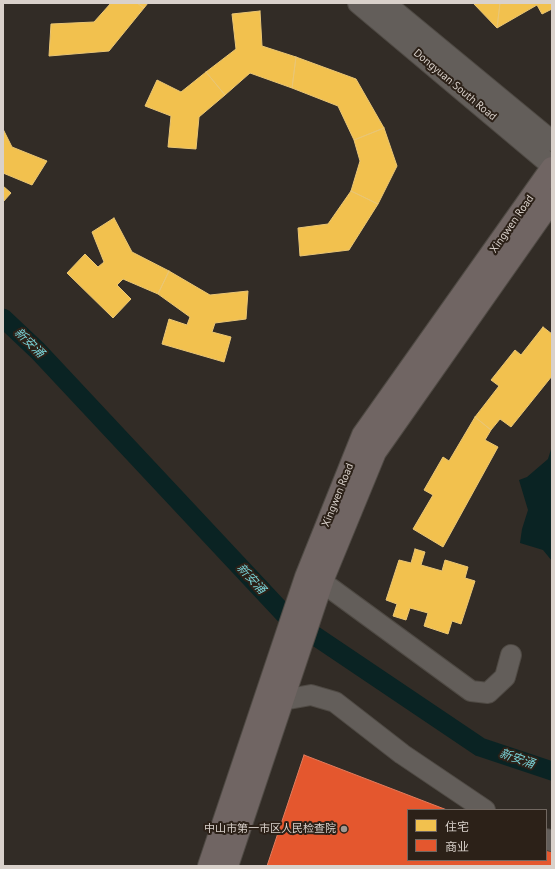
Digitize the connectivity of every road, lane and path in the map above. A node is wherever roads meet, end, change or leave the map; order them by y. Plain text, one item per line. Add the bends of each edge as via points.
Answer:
1 (358, 3) edge
2 (385, 3) edge
3 (552, 142) edge
4 (552, 167) edge
5 (552, 200) edge
6 (314, 587) junction
7 (293, 642) junction
8 (511, 655) dead end
9 (283, 700) junction
10 (484, 809) edge
11 (209, 866) edge
12 (227, 866) edge

1 - 4 street, Dongyuan South Road
2 - 3 street, Dongyuan South Road
4 - 6 main road, Xingwen Road via 362,435
5 - 6 main road, Xingwen Road via 376,452
6 - 7 main road, Xingwen Road
6 - 8 street via 471,691 488,693 505,677
7 - 9 main road, Xingwen Road
7 - 11 main road, Xingwen Road
9 - 10 street via 312,695 335,702 402,754
9 - 12 main road, Xingwen Road

